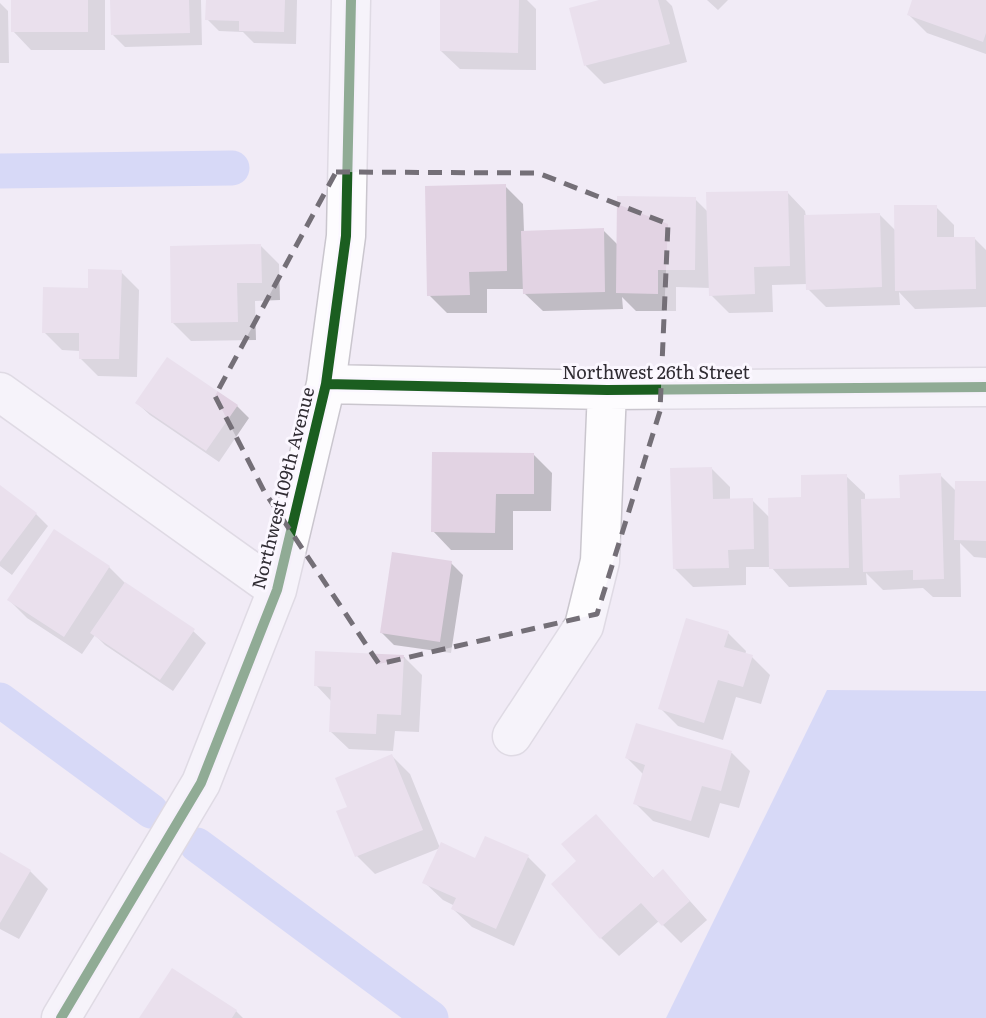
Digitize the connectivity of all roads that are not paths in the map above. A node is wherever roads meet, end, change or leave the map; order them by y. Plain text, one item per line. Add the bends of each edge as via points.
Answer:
1 (351, 0) edge
2 (326, 384) junction
3 (986, 387) edge
4 (607, 390) junction
5 (0, 392) edge
6 (277, 590) junction
7 (512, 736) dead end
8 (61, 1018) edge

1 - 2 street, Northwest 109th Avenue via 346,236
2 - 4 street, Northwest 26th Street
2 - 6 street, Northwest 109th Avenue
3 - 4 street, Northwest 26th Street
4 - 7 street via 600,561 584,626
5 - 6 street
6 - 8 street, Northwest 109th Avenue via 201,783

